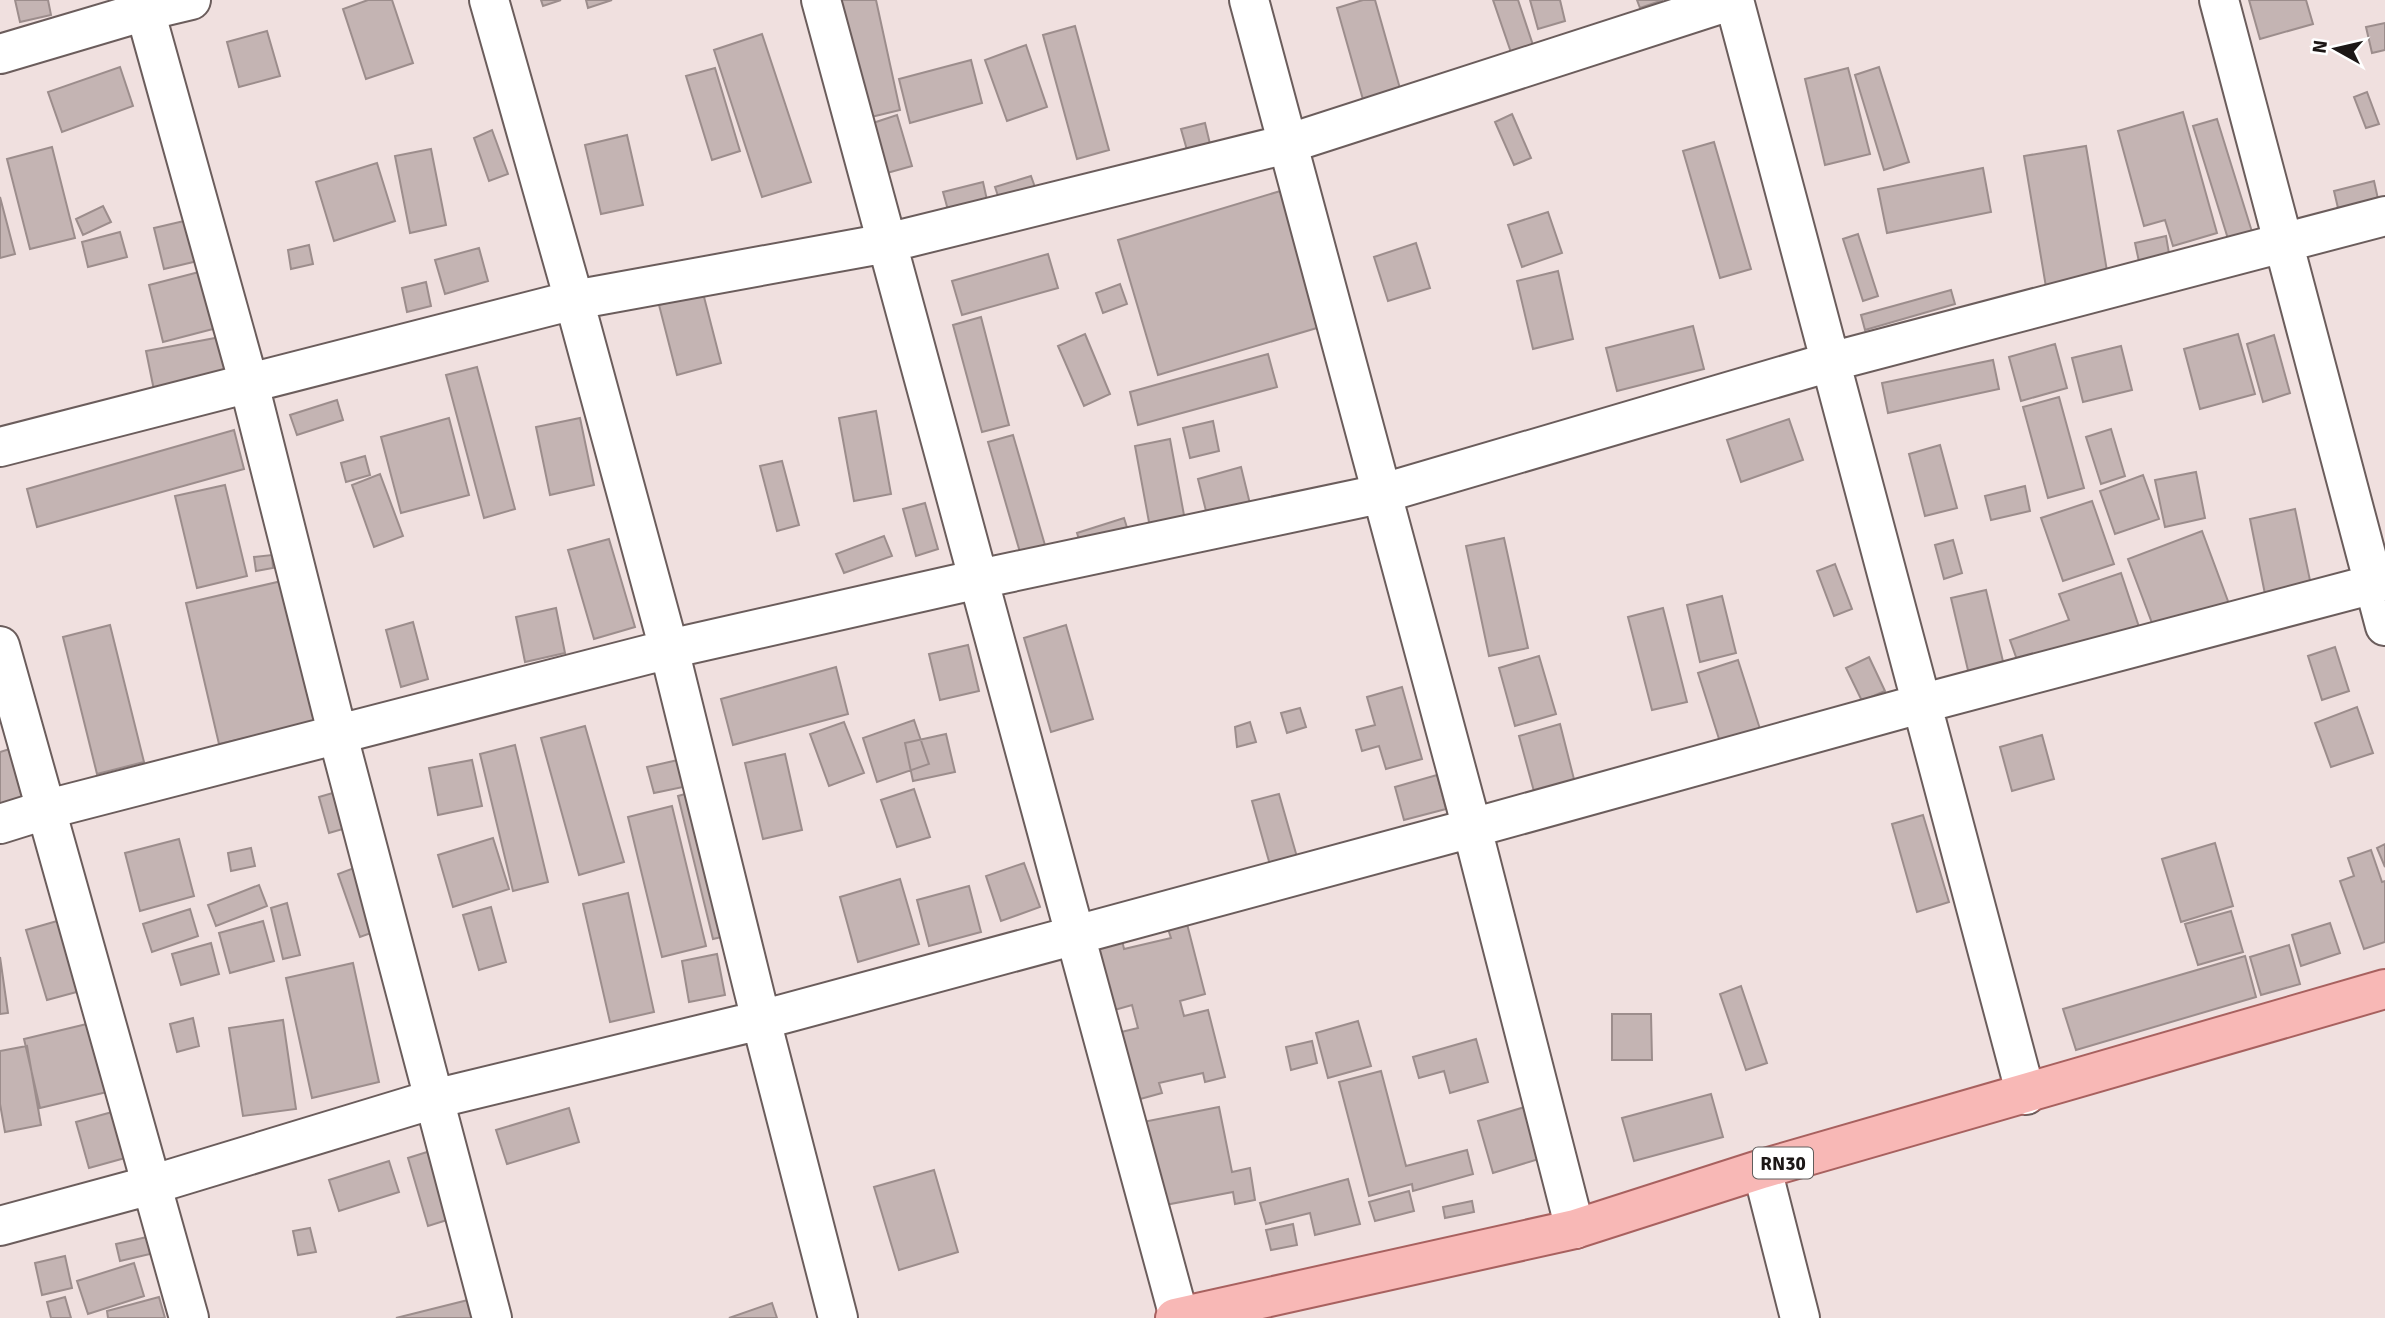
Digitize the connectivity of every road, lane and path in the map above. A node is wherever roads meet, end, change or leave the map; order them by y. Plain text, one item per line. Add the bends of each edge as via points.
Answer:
1 (191, 0) edge
2 (489, 0) edge
3 (821, 0) edge
4 (1249, 0) edge
5 (1733, 0) edge
6 (2218, 0) edge
7 (144, 6) edge
8 (0, 54) edge
9 (1287, 144) junction
10 (2385, 216) edge
11 (887, 243) junction
12 (2283, 243) junction
13 (575, 300) junction
14 (1830, 362) junction
15 (249, 384) junction
16 (0, 447) edge
17 (1380, 494) junction
18 (979, 579) junction
19 (2379, 582) edge
20 (2385, 626) edge
21 (0, 646) edge
22 (669, 649) junction
23 (1920, 704) junction
24 (338, 736) junction
25 (48, 809) junction
26 (0, 824) edge
27 (1472, 828) junction
28 (1076, 935) junction
29 (2385, 989) edge
30 (761, 1020) junction
31 (2026, 1095) junction
32 (435, 1099) junction
33 (1762, 1169) junction
34 (151, 1185) junction
35 (0, 1226) edge
36 (1575, 1228) junction
37 (1177, 1317) edge
38 (189, 1318) edge
39 (492, 1318) edge
40 (838, 1318) edge
41 (1800, 1318) edge

1 - 7 street
2 - 13 street
3 - 11 street
4 - 9 street
5 - 9 street
5 - 14 street
6 - 12 street
7 - 8 street
7 - 15 street
9 - 11 street
9 - 17 street
10 - 12 street
11 - 13 street
11 - 18 street
12 - 14 street
12 - 19 street
13 - 15 street
13 - 22 street
14 - 17 street
14 - 23 street
15 - 16 street
15 - 24 street
17 - 18 street
17 - 27 street
18 - 22 street
18 - 28 street
19 - 20 street
19 - 23 street
21 - 25 street
22 - 24 street
22 - 30 street
23 - 27 street
23 - 31 street
24 - 25 street
24 - 32 street
25 - 26 street
25 - 34 street
27 - 28 street
27 - 36 street
28 - 30 street
28 - 37 street
29 - 31 main road, RN30
30 - 32 street
30 - 40 street
31 - 33 main road, RN30
32 - 34 street
32 - 39 street
33 - 36 main road, RN30
33 - 41 street
34 - 35 street
34 - 38 street
36 - 37 main road, RN30

